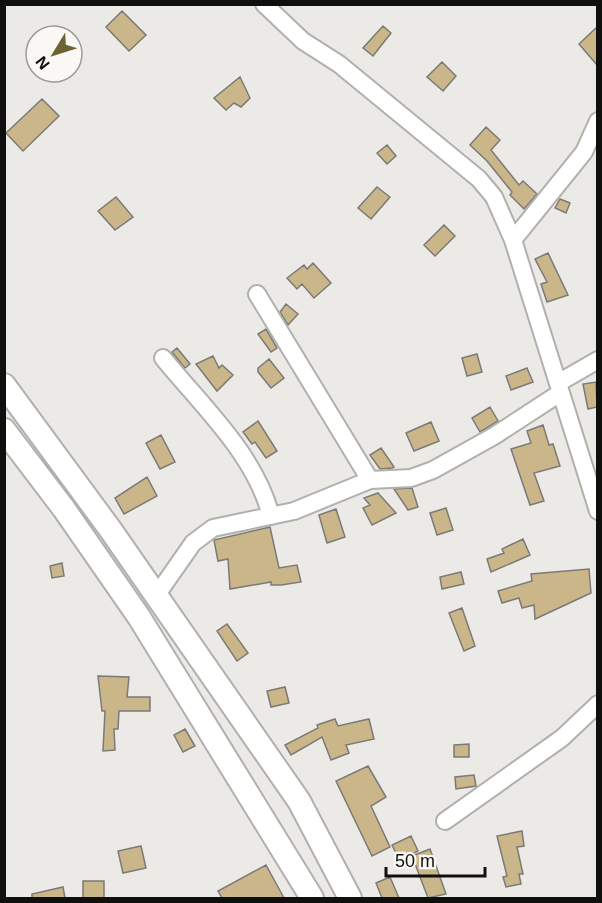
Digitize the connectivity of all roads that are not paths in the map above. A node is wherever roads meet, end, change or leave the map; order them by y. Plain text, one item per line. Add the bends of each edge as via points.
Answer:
1 (264, 4) edge
2 (597, 121) edge
3 (513, 240) junction
4 (257, 294) dead end
5 (163, 358) dead end
6 (597, 360) edge
7 (4, 385) edge
8 (559, 388) junction
9 (4, 430) edge
10 (370, 480) junction
11 (594, 484) edge
12 (597, 511) edge
13 (271, 516) junction
14 (110, 529) junction
15 (90, 547) junction
16 (156, 596) junction
17 (181, 632) junction
18 (162, 653) junction
19 (597, 704) edge
20 (445, 821) dead end
21 (312, 898) edge
22 (350, 898) edge

1 - 3 street via 303,42 339,64 479,179 494,197
2 - 3 street via 584,152
3 - 8 street
4 - 10 street
5 - 13 street via 245,457 267,499
6 - 8 street
7 - 14 main road
8 - 10 street via 495,436 433,470 411,478
8 - 11 street
9 - 15 main road
10 - 13 street via 294,512
11 - 12 street
13 - 16 street via 236,521 203,533
14 - 15 street
14 - 16 main road
15 - 18 main road
16 - 17 main road
17 - 18 street
17 - 22 main road via 299,801
18 - 21 main road
19 - 20 street via 562,738

